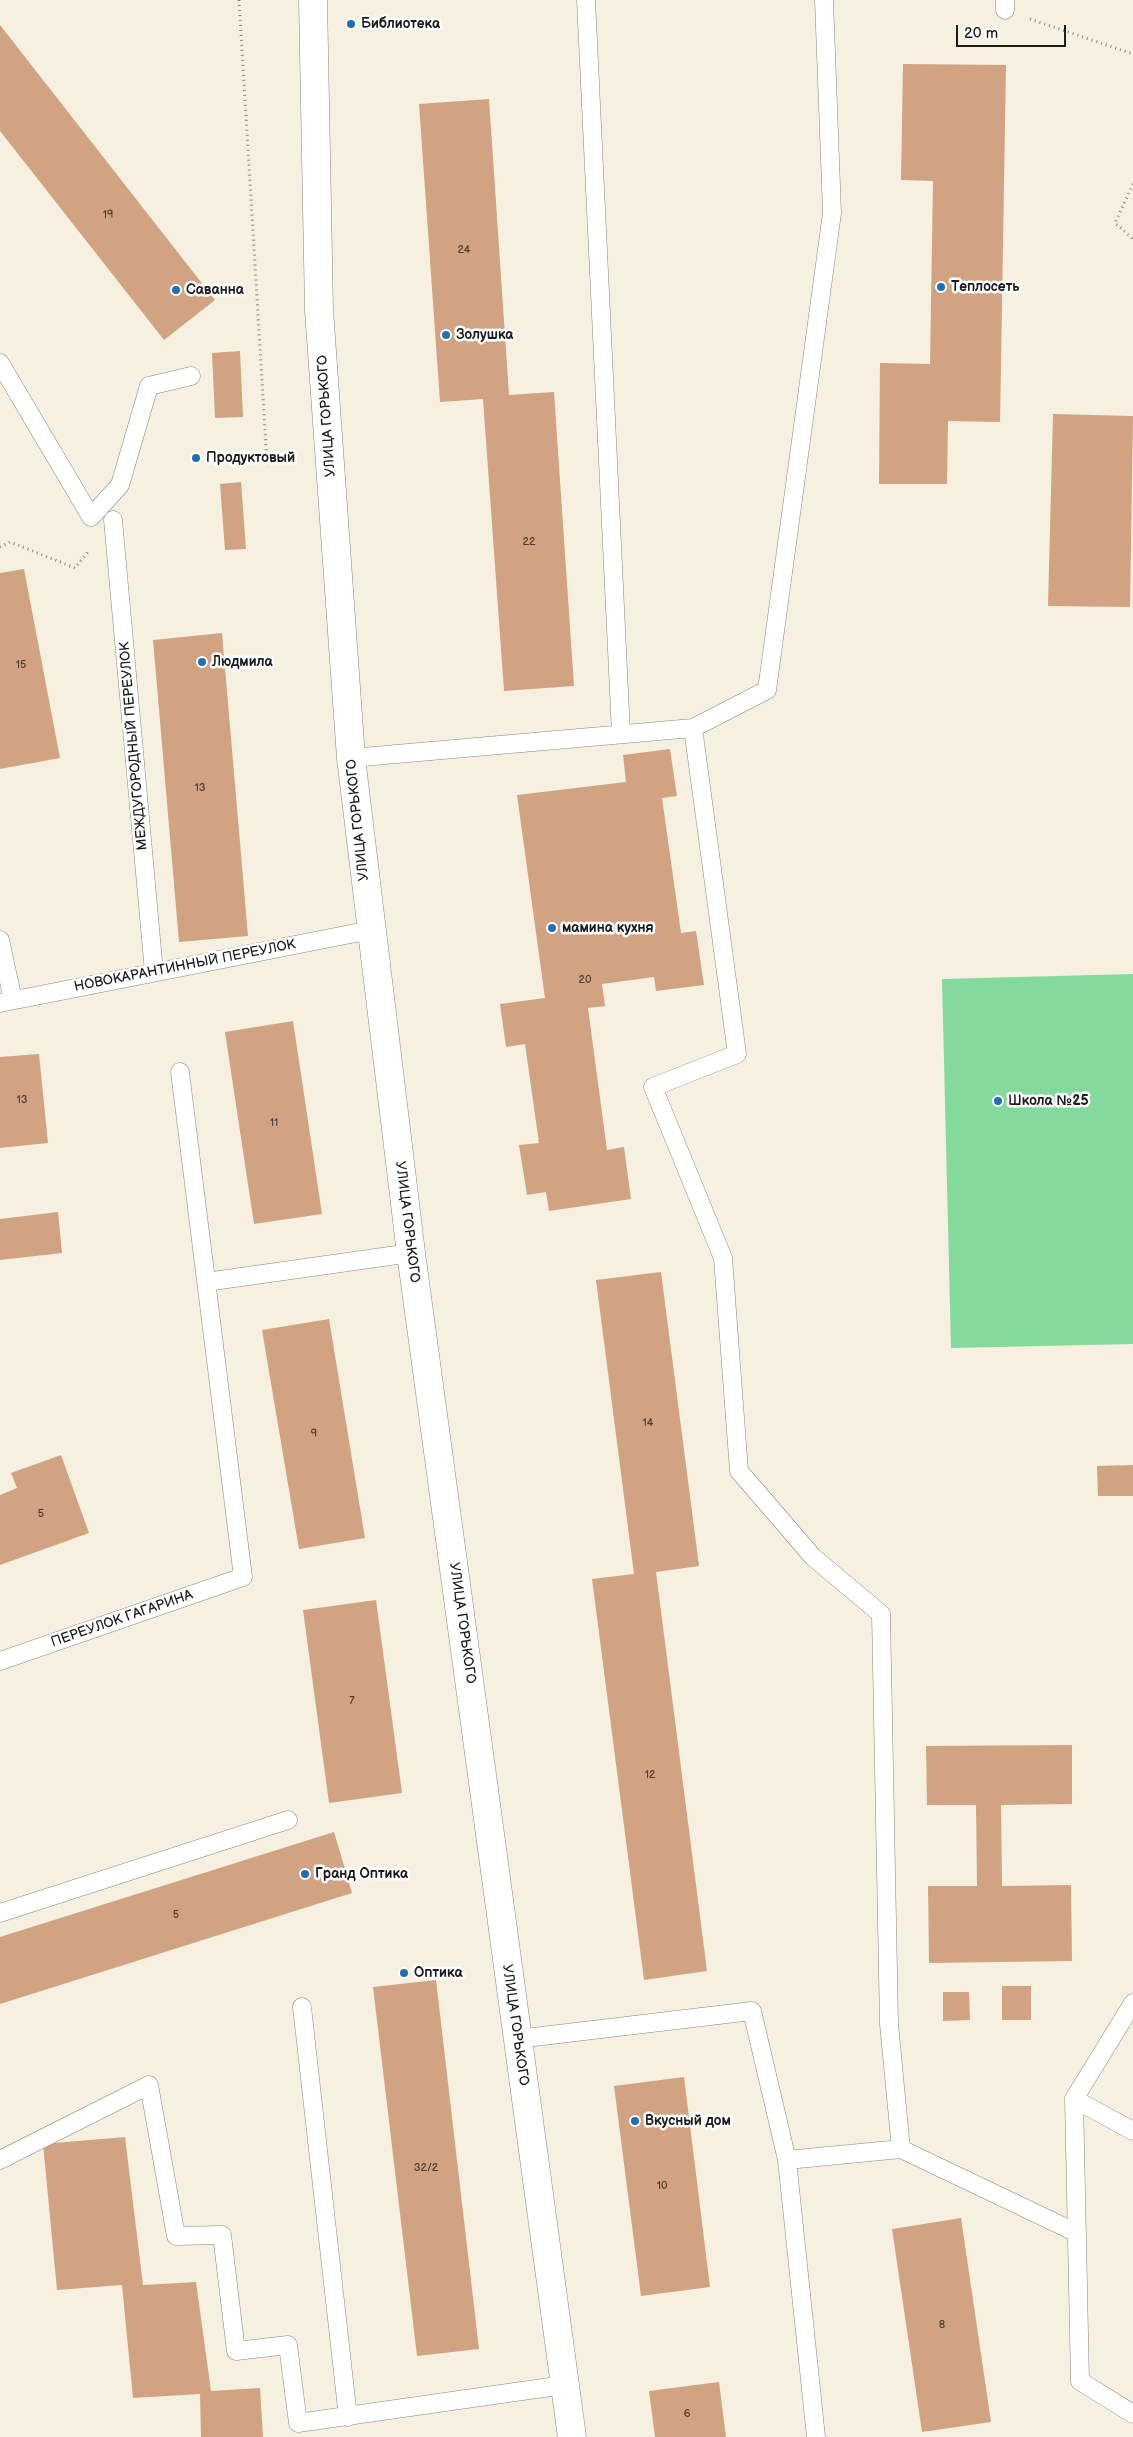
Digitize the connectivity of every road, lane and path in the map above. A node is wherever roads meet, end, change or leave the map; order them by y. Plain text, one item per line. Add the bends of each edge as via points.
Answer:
1 (239, 0) edge
2 (313, 0) edge
3 (586, 0) edge
4 (824, 0) edge
5 (1005, 5) edge
6 (1133, 54) edge
7 (1133, 184) edge
8 (1133, 239) edge
9 (0, 363) edge
10 (192, 376) dead end
11 (266, 463) dead end
12 (113, 520) joint
13 (0, 548) edge
14 (693, 728) junction
15 (621, 733) junction
16 (351, 758) junction
17 (370, 930) junction
18 (0, 940) edge
19 (154, 972) junction
20 (7, 1001) edge
21 (180, 1072) dead end
22 (411, 1253) junction
23 (206, 1282) junction
24 (0, 1661) edge
25 (288, 1820) dead end
26 (0, 1914) edge
27 (1133, 2003) edge
28 (302, 2007) dead end
29 (517, 2039) junction
30 (1074, 2099) junction
31 (1133, 2131) edge
32 (901, 2149) junction
33 (0, 2160) edge
34 (788, 2160) junction
35 (1076, 2233) junction
36 (564, 2385) junction
37 (1133, 2414) edge
38 (348, 2417) junction
39 (572, 2437) edge
40 (816, 2437) edge

1 - 11 path
2 - 16 main road, УЛИЦА ГОРЬКОГО via 319,310
3 - 15 lane
4 - 14 lane via 832,213 768,690
5 - 6 path
7 - 8 path via 1115,223
9 - 10 lane via 91,517 120,486 149,386
12 - 13 path via 75,568 10,542
12 - 19 lane, МЕЖДУГОРОДНЫЙ ПЕРЕУЛОК
14 - 15 lane
14 - 32 lane via 737,1054 653,1086 723,1258 739,1471 813,1557 881,1614 889,2024
15 - 16 lane
16 - 17 main road, УЛИЦА ГОРЬКОГО
17 - 19 lane, НОВОКАРАНТИННЫЙ ПЕРЕУЛОК
17 - 22 main road, УЛИЦА ГОРЬКОГО
18 - 20 lane
19 - 20 lane, НОВОКАРАНТИННЫЙ ПЕРЕУЛОК
21 - 23 lane
22 - 23 lane
22 - 29 main road, УЛИЦА ГОРЬКОГО
23 - 24 lane, ПЕРЕУЛОК ГАГАРИНА via 244,1577
25 - 26 lane
27 - 30 lane
28 - 38 lane
29 - 34 lane via 752,2011
29 - 36 main road, УЛИЦА ГОРЬКОГО
30 - 31 lane
30 - 35 lane
32 - 34 lane
32 - 35 lane
33 - 38 lane via 150,2085 176,2236 222,2235 236,2351 288,2345 298,2423
34 - 40 lane
35 - 37 lane via 1080,2381
36 - 38 lane
36 - 39 main road, УЛИЦА ГОРЬКОГО

